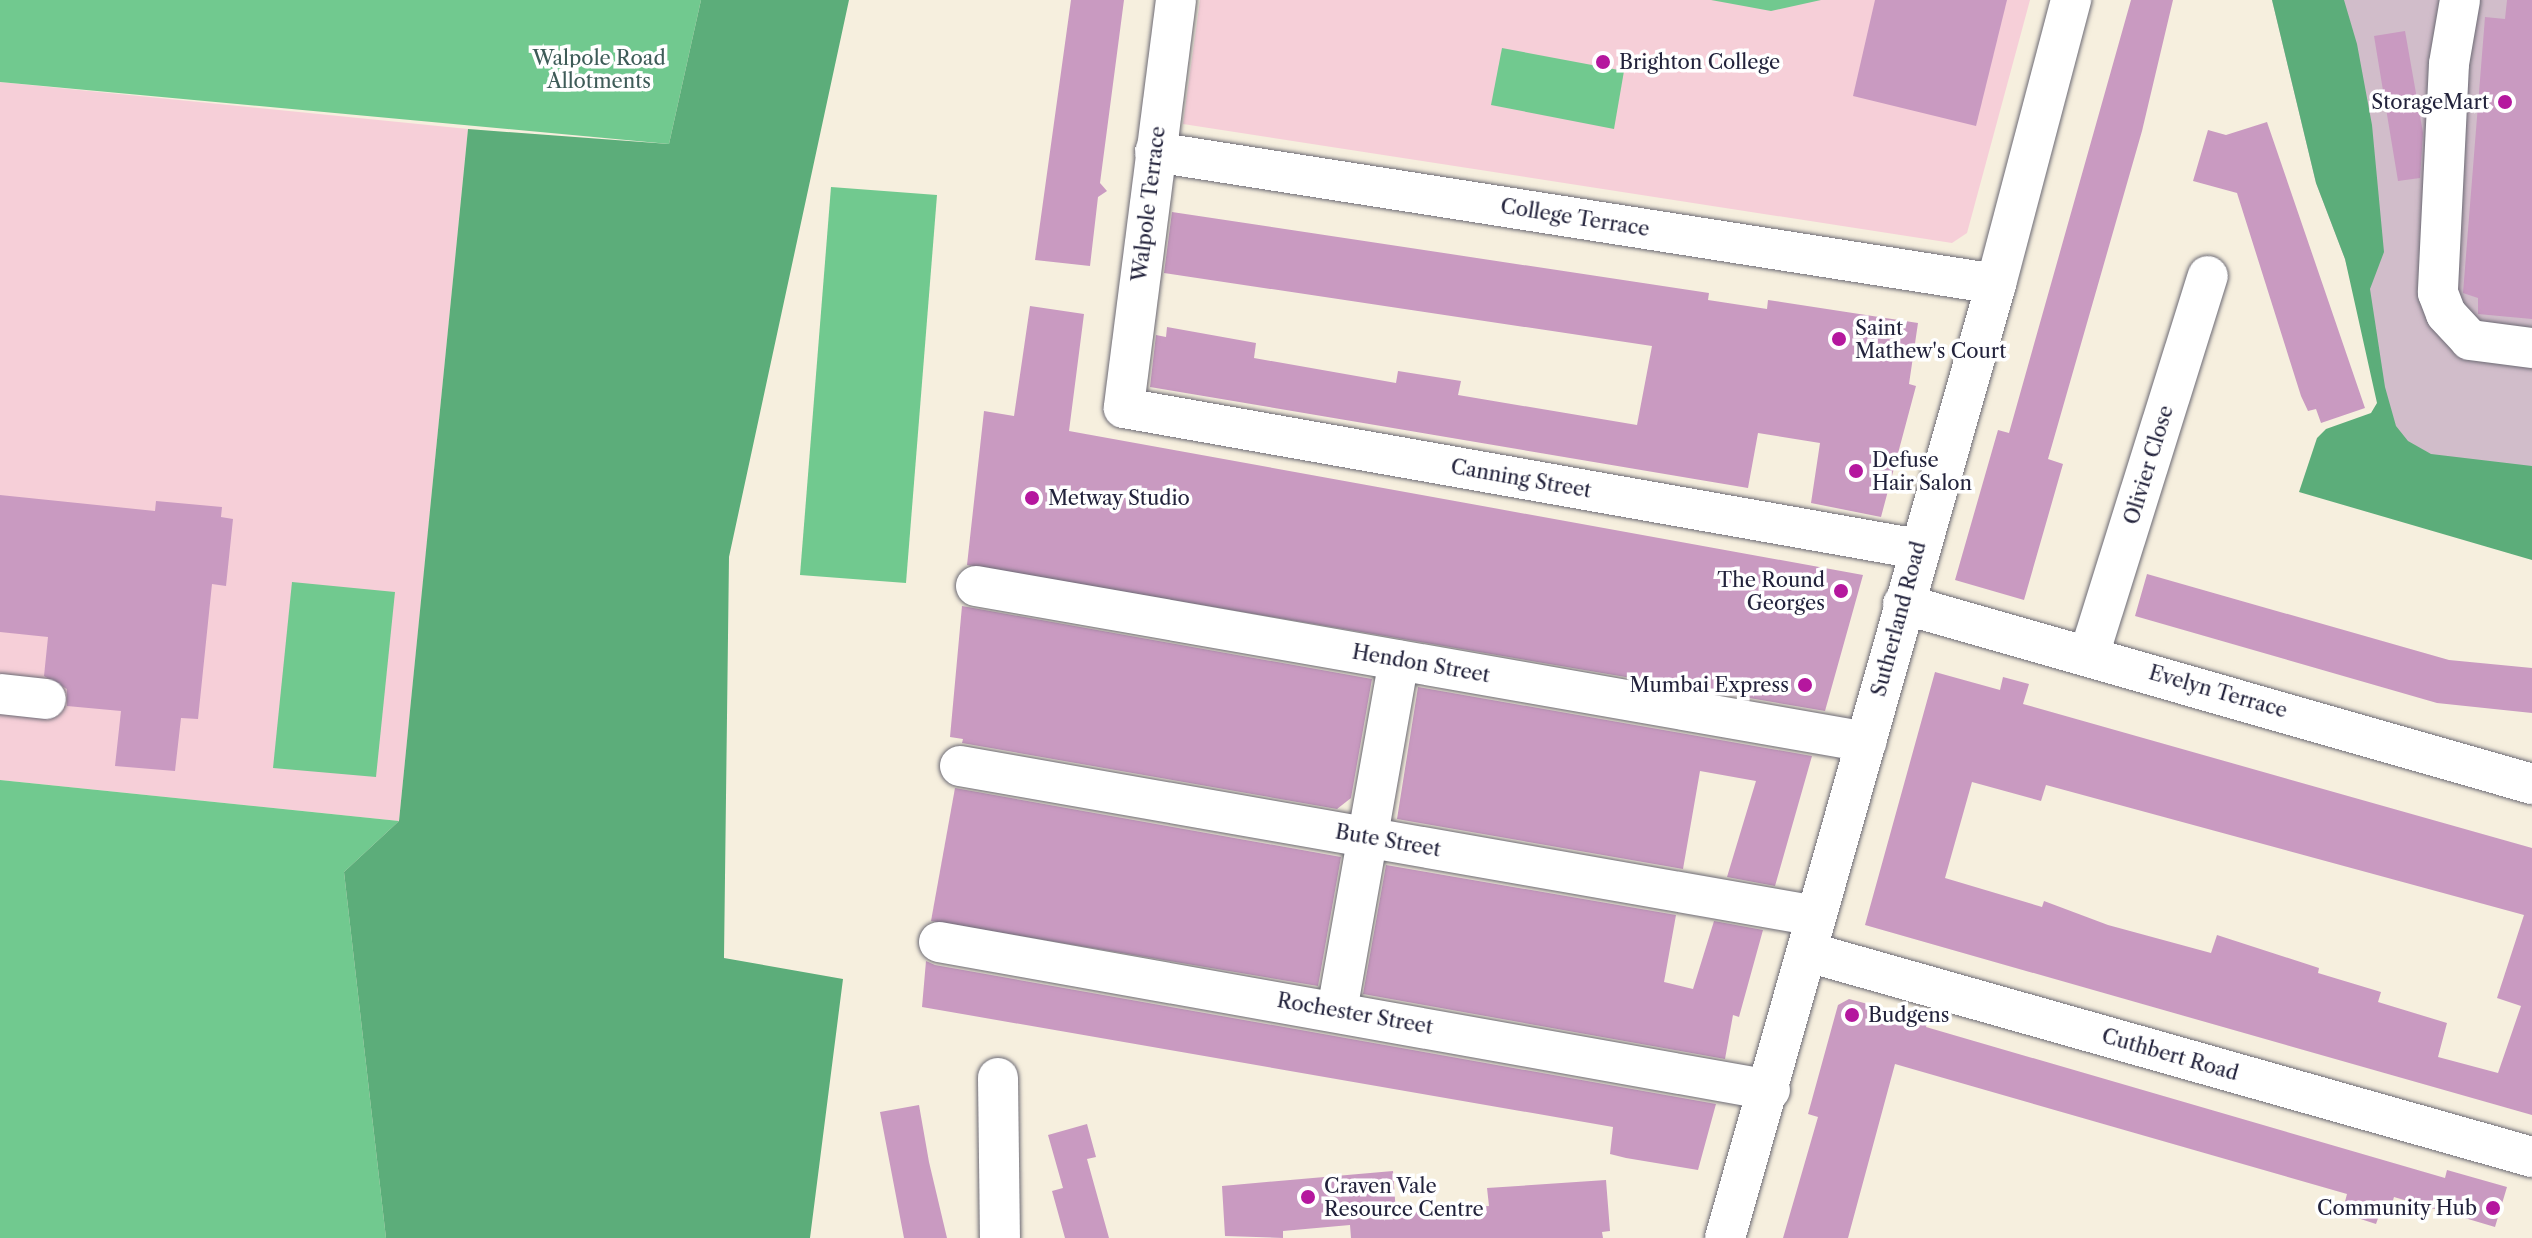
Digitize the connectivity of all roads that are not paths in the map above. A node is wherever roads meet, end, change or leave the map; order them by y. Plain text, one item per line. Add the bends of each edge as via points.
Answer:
1 (1176, 0) edge
2 (2071, 0) edge
3 (2460, 0) edge
4 (1155, 152) junction
5 (2208, 276) dead end
6 (1996, 284) junction
7 (2532, 348) edge
8 (1124, 408) joint
9 (1918, 549) junction
10 (976, 586) dead end
11 (1903, 604) junction
12 (2089, 655) junction
13 (1399, 660) junction
14 (0, 694) edge
15 (46, 699) dead end
16 (1866, 742) junction
17 (960, 766) dead end
18 (2532, 784) edge
19 (1367, 838) junction
20 (1812, 934) junction
21 (939, 942) dead end
22 (1337, 1011) junction
23 (998, 1078) dead end
24 (1770, 1090) junction
25 (2532, 1157) edge
26 (1000, 1238) edge
27 (1725, 1238) edge

1 - 4 street, Walpole Terrace
2 - 6 street, Sutherland Road
3 - 7 street via 2449,64 2438,293 2446,314 2470,340
4 - 6 street, College Terrace
4 - 8 street, Walpole Terrace
5 - 12 street, Olivier Close
6 - 9 street, Sutherland Road
8 - 9 street, Canning Street
9 - 11 street, Sutherland Road
10 - 13 street, Hendon Street
11 - 12 street, Evelyn Terrace
11 - 16 street, Sutherland Road
12 - 18 street, Evelyn Terrace
13 - 16 street, Hendon Street
13 - 19 street
14 - 15 street
16 - 20 street, Sutherland Road
17 - 19 street, Bute Street
19 - 20 street, Bute Street
19 - 22 street
20 - 24 street, Sutherland Road
20 - 25 street, Cuthbert Road
21 - 22 street, Rochester Street
22 - 24 street, Rochester Street
23 - 26 street
24 - 27 street, Sutherland Road

